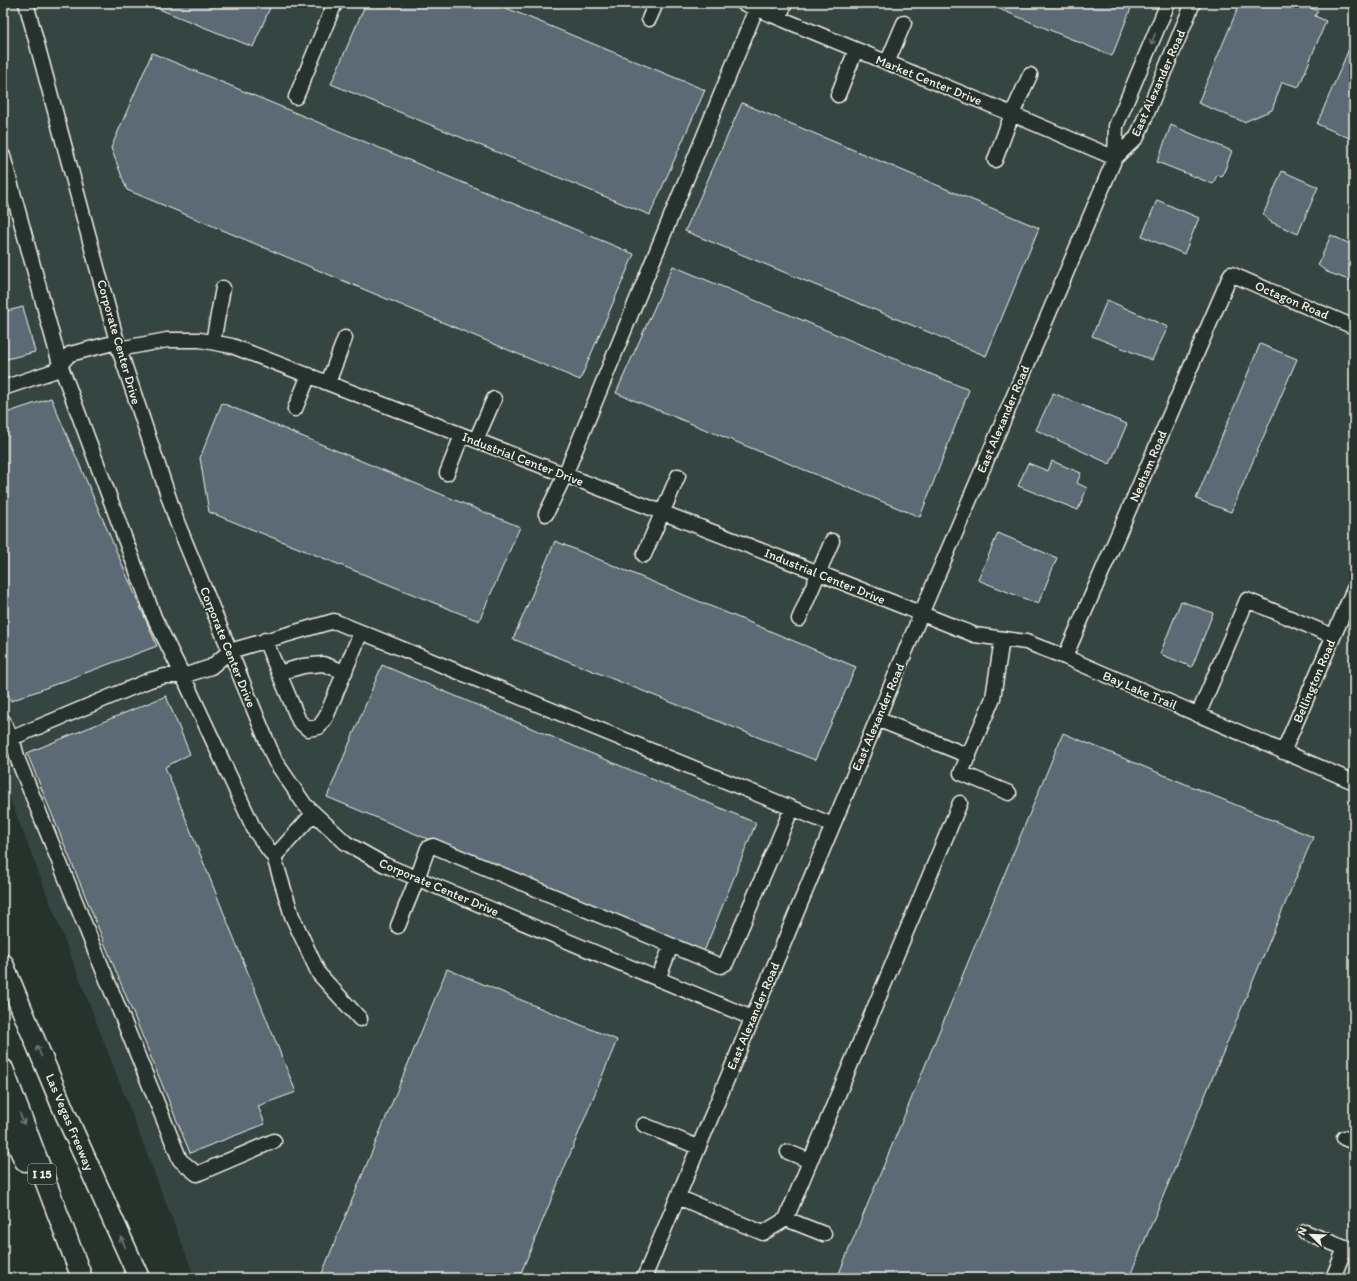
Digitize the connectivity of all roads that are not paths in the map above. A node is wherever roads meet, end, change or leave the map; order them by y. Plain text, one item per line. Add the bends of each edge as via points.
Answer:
1 (26, 3) edge
2 (335, 3) edge
3 (656, 3) edge
4 (743, 3) edge
5 (785, 3) edge
6 (1168, 3) edge
7 (1193, 3) edge
8 (756, 9) junction
9 (779, 18) junction
10 (649, 19) dead end
11 (904, 23) dead end
12 (856, 50) junction
13 (887, 63) junction
14 (1030, 75) dead end
15 (838, 96) dead end
16 (296, 97) dead end
17 (1012, 114) junction
18 (3, 156) edge
19 (1115, 158) junction
20 (995, 160) dead end
21 (1231, 274) joint
22 (223, 288) dead end
23 (1354, 326) edge
24 (346, 338) dead end
25 (213, 342) junction
26 (118, 346) junction
27 (60, 364) junction
28 (309, 375) junction
29 (328, 383) junction
30 (3, 388) edge
31 (494, 399) dead end
32 (295, 409) dead end
33 (462, 435) junction
34 (476, 440) junction
35 (447, 472) dead end
36 (565, 475) junction
37 (678, 476) dead end
38 (662, 512) junction
39 (546, 514) dead end
40 (832, 541) dead end
41 (644, 555) dead end
42 (819, 573) junction
43 (1354, 589) edge
44 (921, 614) junction
45 (799, 619) dead end
46 (361, 632) junction
47 (1333, 636) junction
48 (1002, 639) junction
49 (265, 640) junction
50 (230, 651) junction
51 (1065, 657) junction
52 (345, 672) junction
53 (279, 673) junction
54 (183, 676) junction
55 (1198, 715) junction
56 (877, 719) junction
57 (3, 721) edge
58 (12, 738) junction
59 (1283, 752) junction
60 (969, 756) junction
61 (1354, 782) edge
62 (1009, 793) dead end
63 (960, 803) dead end
64 (792, 808) junction
65 (314, 813) junction
66 (833, 824) junction
67 (274, 857) junction
68 (417, 879) junction
69 (398, 926) dead end
70 (671, 946) junction
71 (3, 964) edge
72 (658, 979) junction
73 (752, 1018) junction
74 (360, 1019) dead end
75 (3, 1069) edge
76 (3, 1114) edge
77 (644, 1124) dead end
78 (274, 1142) dead end
79 (698, 1147) junction
80 (788, 1152) dead end
81 (810, 1161) junction
82 (678, 1197) junction
83 (786, 1219) junction
84 (1305, 1232) dead end
85 (824, 1234) dead end
86 (78, 1278) edge
87 (82, 1278) edge
88 (139, 1278) edge
89 (644, 1278) edge
90 (1333, 1278) edge

1 - 26 street, Corporate Center Drive
2 - 16 street
3 - 10 street
4 - 8 street, Market Center Drive
5 - 9 street
6 -> 19 street, East Alexander Road via 1116,126
7 - 19 street, East Alexander Road via 1137,137
8 - 9 street, Market Center Drive
8 - 36 street
9 - 12 street, Market Center Drive
11 - 13 street
12 - 13 street, Market Center Drive
12 - 15 street
13 - 17 street, Market Center Drive
14 - 17 street
17 - 19 street, Market Center Drive
17 - 20 street
18 - 27 street
19 - 44 street, East Alexander Road
21 - 23 street, Octagon Road
21 - 51 street, Neeham Road
22 - 25 street
24 - 29 street
25 - 26 street, Industrial Center Drive via 167,340
25 - 28 street, Industrial Center Drive via 232,346
26 - 27 street, Industrial Center Drive via 70,354
26 - 50 street, Corporate Center Drive via 176,522
27 - 30 street, Industrial Center Drive via 54,371
27 - 54 street via 154,617
28 - 29 street, Industrial Center Drive
28 - 32 street
29 - 33 street, Industrial Center Drive
31 - 34 street
33 - 34 street, Industrial Center Drive
33 - 35 street
34 - 36 street, Industrial Center Drive
36 - 38 street, Industrial Center Drive
36 - 39 street
37 - 38 street
38 - 41 street
38 - 42 street, Industrial Center Drive
40 - 42 street
42 - 44 street, Industrial Center Drive
42 - 45 street
43 - 47 street, Bellington Road
44 - 48 street, Bay Lake Trail via 975,635
44 - 56 street, East Alexander Road
46 - 49 street via 334,621
46 - 52 street
46 - 64 street
47 - 55 street via 1247,600
47 - 59 street, Bellington Road
48 - 51 street, Bay Lake Trail via 1026,642
48 - 60 street via 993,698
49 - 50 street
49 - 53 street
50 - 54 street via 211,666
50 - 65 street, Corporate Center Drive via 275,761 304,805
51 - 55 street, Bay Lake Trail
52 - 53 street via 323,664 303,666
52 - 53 street via 326,717 319,727 308,729 298,721
54 - 58 street via 166,676 150,680
54 - 67 street via 255,831
55 - 59 street, Bay Lake Trail
56 - 60 street
56 - 66 street, East Alexander Road
57 - 58 street
58 - 78 street via 18,760 180,1160 197,1174
59 - 61 street, Bay Lake Trail
60 - 62 street via 961,773
63 - 81 street
64 - 66 street
64 - 70 street via 726,963 721,966
65 - 67 street
65 - 68 street, Corporate Center Drive via 346,843
66 - 73 street, East Alexander Road
67 - 74 street via 292,916 319,974
68 - 69 street
68 - 70 street via 428,848 433,846
68 - 72 street, Corporate Center Drive
70 - 72 street
88 -> 71 highway, Las Vegas Freeway via 65,1113
72 - 73 street, Corporate Center Drive
73 - 79 street, East Alexander Road
75 -> 87 highway, I 15
76 - 86 highway
77 - 79 street
79 - 82 street, East Alexander Road
80 - 81 street
81 - 83 street
82 - 83 street via 763,1232
82 - 89 street, East Alexander Road
83 - 85 street
84 - 90 street via 1345,1248

